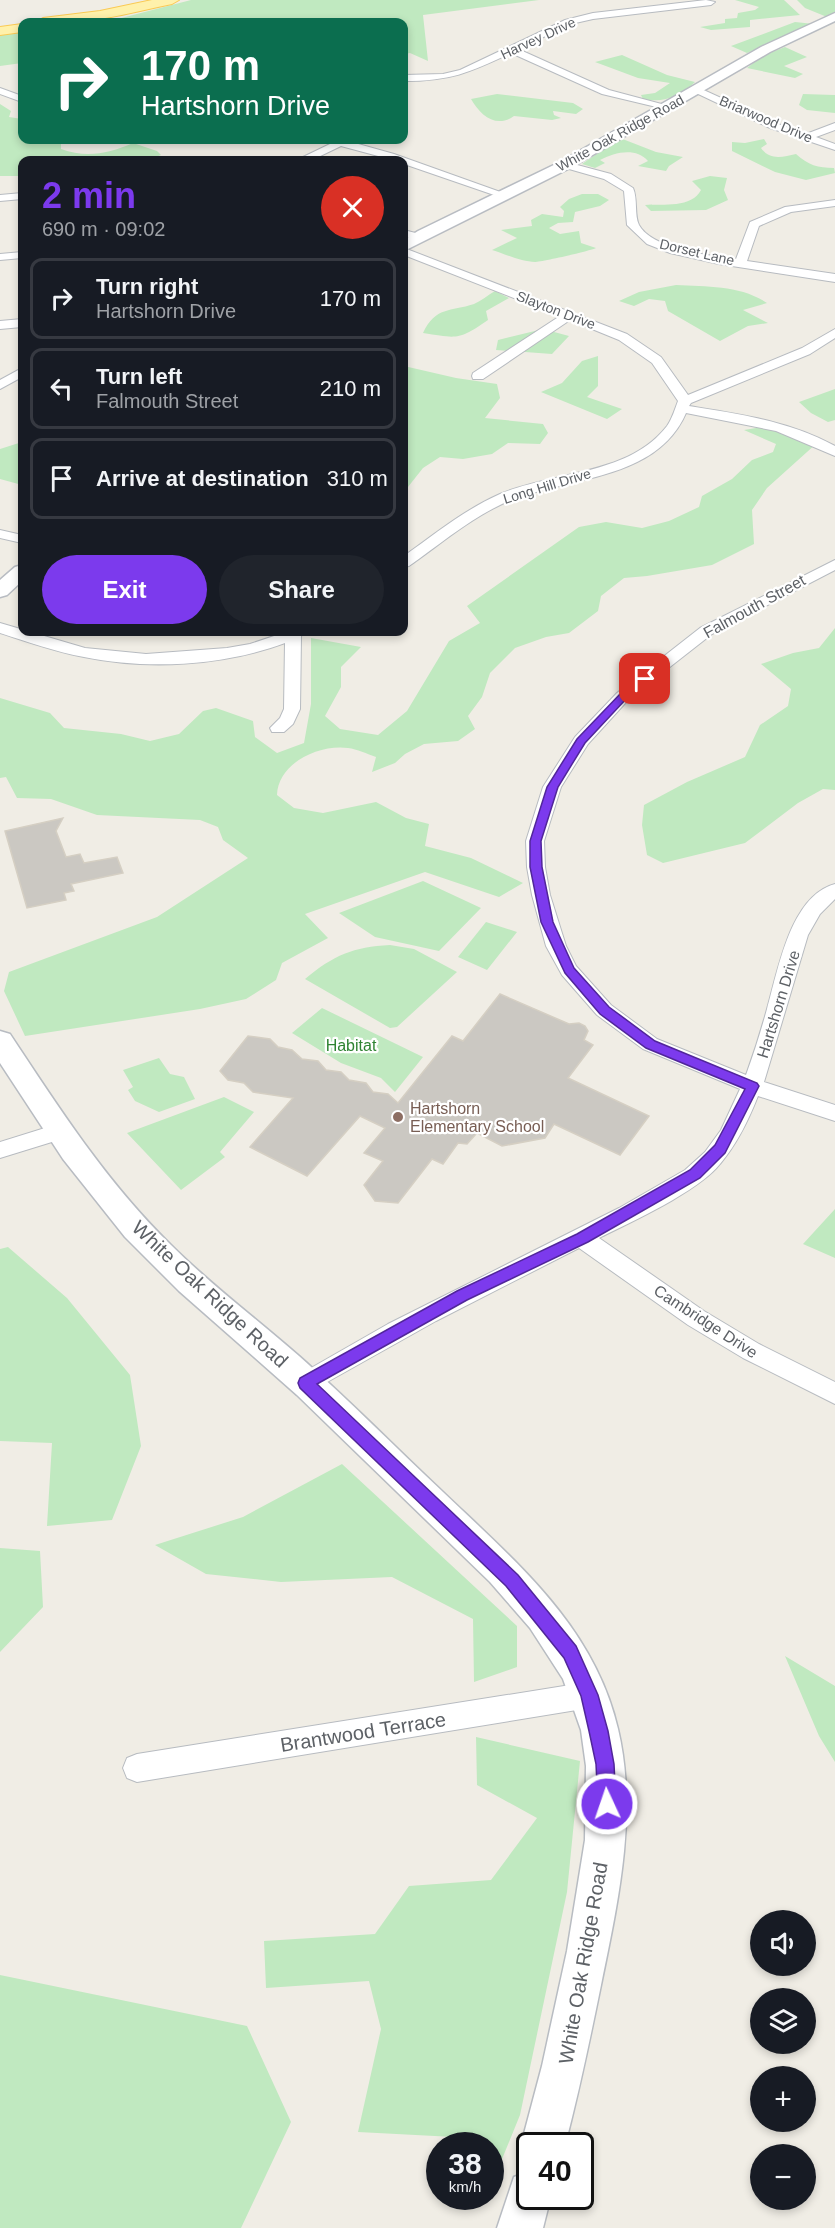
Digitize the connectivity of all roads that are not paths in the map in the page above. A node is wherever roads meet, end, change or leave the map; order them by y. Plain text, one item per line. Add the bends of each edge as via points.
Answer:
1 (172, 0) edge
2 (187, 0) edge
3 (711, 2) dead end
4 (835, 17) edge
5 (76, 18) edge
6 (98, 18) edge
7 (18, 27) edge
8 (0, 29) edge
9 (512, 50) junction
10 (408, 78) edge
11 (697, 90) junction
12 (0, 91) edge
13 (18, 97) edge
14 (0, 100) edge
15 (665, 108) junction
16 (835, 126) edge
17 (806, 137) junction
18 (338, 144) edge
19 (349, 144) edge
20 (835, 147) edge
21 (312, 156) edge
22 (390, 156) edge
23 (408, 162) edge
24 (566, 165) junction
25 (501, 194) junction
26 (18, 196) edge
27 (0, 198) edge
28 (835, 203) edge
29 (408, 234) edge
30 (418, 237) junction
31 (408, 243) edge
32 (408, 254) edge
33 (18, 255) edge
34 (0, 257) edge
35 (741, 262) junction
36 (835, 278) edge
37 (570, 315) junction
38 (18, 323) edge
39 (0, 325) edge
40 (835, 333) edge
41 (18, 374) edge
42 (478, 376) dead end
43 (0, 385) edge
44 (684, 405) junction
45 (835, 452) edge
46 (0, 534) edge
47 (18, 538) edge
48 (408, 560) edge
49 (835, 564) edge
50 (18, 575) edge
51 (0, 591) edge
52 (0, 628) edge
53 (18, 634) edge
54 (26, 636) edge
55 (287, 636) edge
56 (296, 636) edge
57 (278, 728) dead end
58 (835, 890) edge
59 (0, 1041) edge
60 (753, 1086) junction
61 (835, 1113) edge
62 (61, 1131) junction
63 (0, 1150) edge
64 (582, 1238) junction
65 (305, 1383) junction
66 (835, 1394) edge
67 (590, 1695) junction
68 (137, 1768) dead end
69 (547, 2132) edge
70 (525, 2210) edge
71 (520, 2228) edge

1 - 5 main road
2 - 6 main road
3 - 9 street, Harvey Drive via 576,19
4 - 11 street, White Oak Ridge Road via 771,45
7 - 8 main road
9 - 10 street, Harvey Drive via 454,75
9 - 15 street via 542,60 610,94
11 - 15 street, White Oak Ridge Road
11 - 17 street, Briarwood Drive
12 - 13 street
13 - 14 street
15 - 24 street, White Oak Ridge Road
16 - 17 street
17 - 20 street, Briarwood Drive
18 - 21 street
19 - 22 street
23 - 25 street
24 - 25 street, White Oak Ridge Road
24 - 35 street, Dorset Lane via 604,174 622,183 629,190 633,225 653,242 704,257
25 - 30 street, White Oak Ridge Road
26 - 27 street
28 - 35 street via 789,209 754,224
29 - 30 street
30 - 31 street, White Oak Ridge Road
32 - 37 street, Slayton Drive
33 - 34 street
35 - 36 street, Dorset Lane
37 - 42 street
37 - 44 street, Slayton Drive via 623,337 657,360
38 - 39 street
40 - 44 street via 806,351
41 - 43 street
44 - 45 street via 798,433
44 - 48 street, Long Hill Drive via 668,436 652,450 624,463 510,495 486,506
46 - 47 street
49 - 60 street, Falmouth Street via 705,631 623,696 581,741 552,787 536,841 536,867 547,922 556,946 581,986 604,1010 650,1044
50 - 51 street
52 - 53 street
54 - 55 street via 100,655 148,657 209,656 253,648
56 - 57 street via 292,710
58 - 60 street, Hartshorn Drive via 806,917 798,935
59 - 62 street, White Oak Ridge Road
60 - 61 street, Falmouth Street
60 - 64 street, Hartshorn Drive via 720,1149 695,1174
62 - 63 street
62 - 65 street, White Oak Ridge Road via 119,1210 156,1251
64 - 65 street, Hartshorn Drive via 462,1295
64 - 66 street, Cambridge Drive via 696,1318
65 - 67 street, White Oak Ridge Road via 512,1580 570,1652
67 - 68 street, Brantwood Terrace
67 - 69 street, White Oak Ridge Road via 605,1764 607,1804 602,1862 593,1925
70 - 71 street

